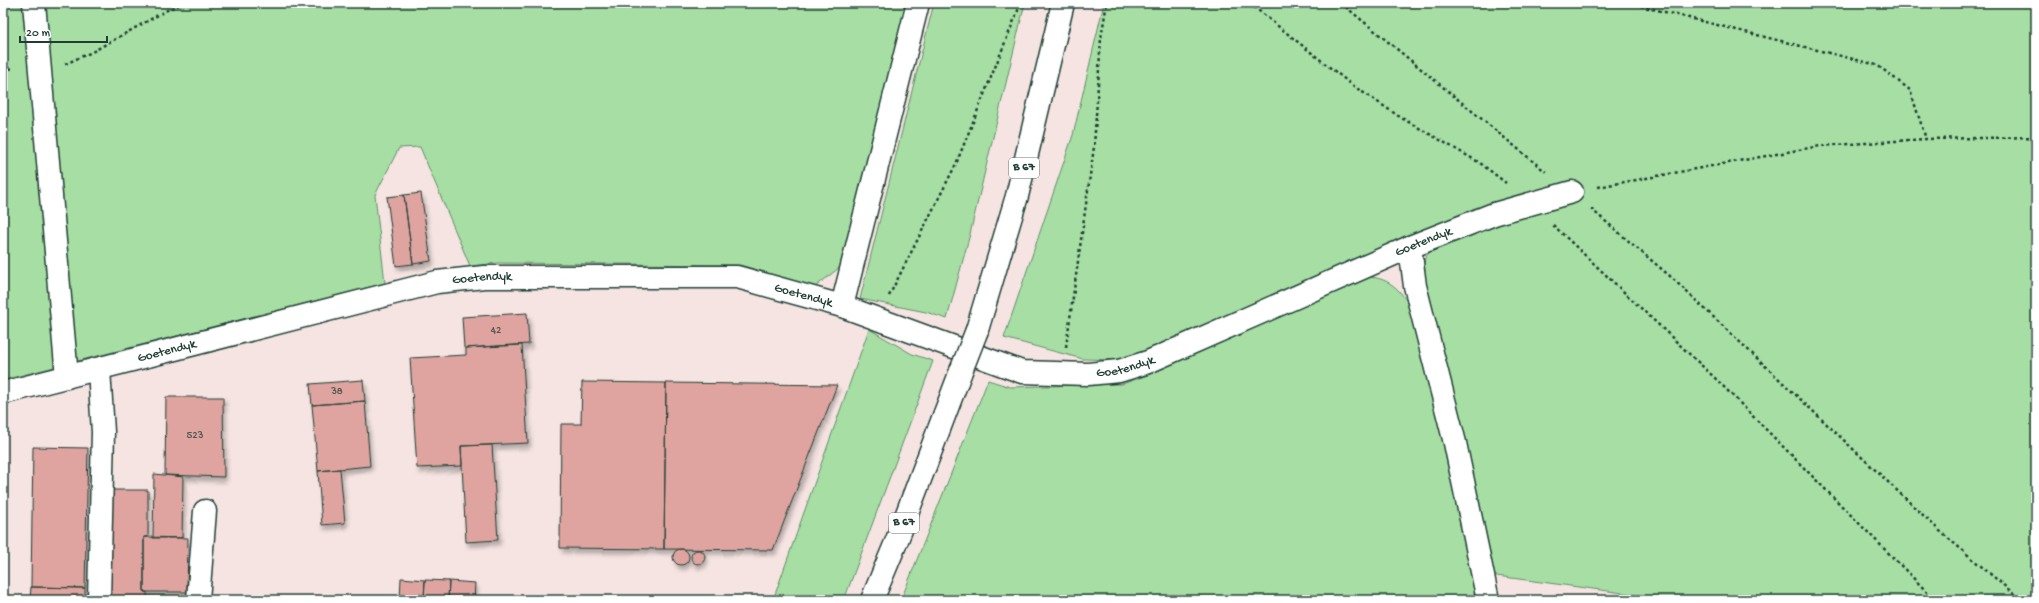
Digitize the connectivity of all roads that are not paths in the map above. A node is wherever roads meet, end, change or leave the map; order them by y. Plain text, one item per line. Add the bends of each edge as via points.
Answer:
1 (34, 3) edge
2 (918, 3) edge
3 (1063, 3) edge
4 (1572, 192) road end
5 (1410, 247) junction
6 (842, 306) junction
7 (99, 369) junction
8 (67, 377) junction
9 (3, 393) edge
10 (205, 511) dead end
11 (99, 600) edge
12 (198, 600) edge
13 (872, 600) edge
14 (1488, 600) edge

1 - 8 street
2 - 6 street
3 - 13 street, B 67, bridge via 1017,196 977,330
4 - 5 street, Goetendyk via 1494,214
5 - 6 street, Goetendyk via 1148,362 1118,371 1088,374 1022,372
5 - 14 street via 1415,286 1455,443
6 - 7 street, Goetendyk via 737,277 484,277 437,282
7 - 8 street, Goetendyk
7 - 11 street via 103,432
8 - 9 street, Goetendyk
10 - 12 street

